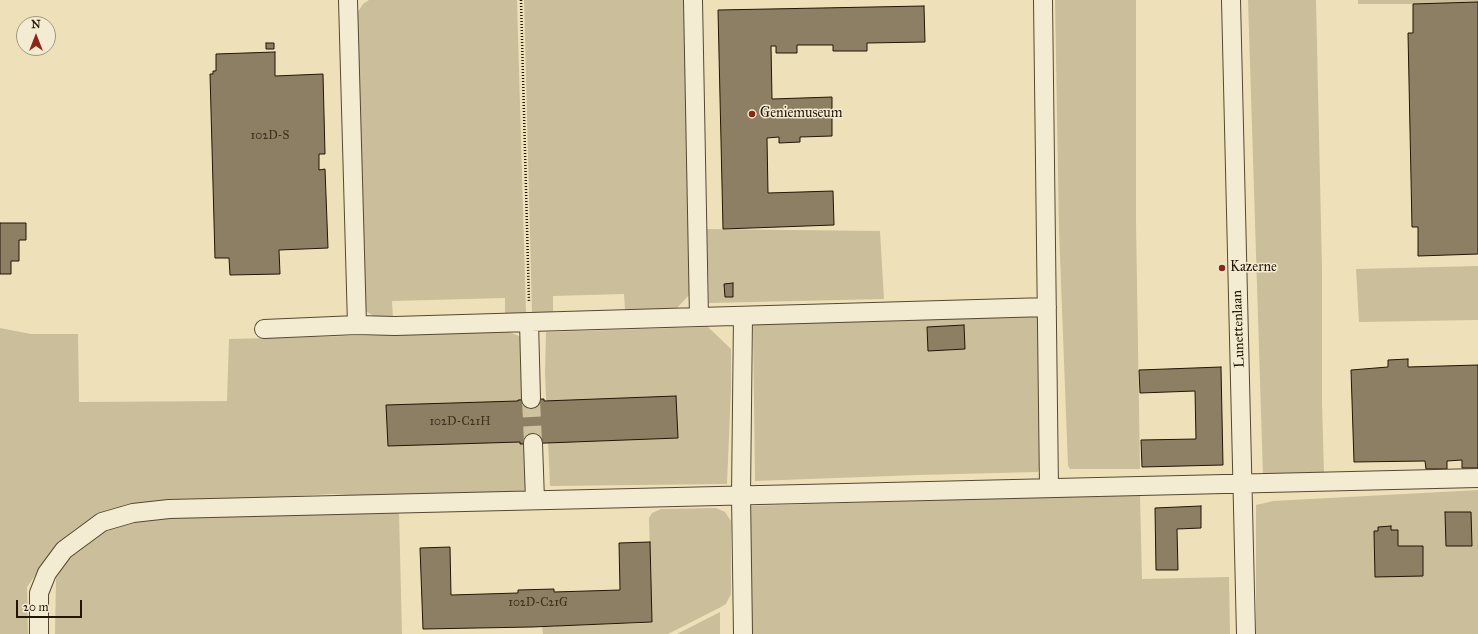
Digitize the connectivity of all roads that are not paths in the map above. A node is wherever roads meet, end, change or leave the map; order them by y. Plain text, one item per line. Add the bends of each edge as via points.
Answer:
1 (348, 0) edge
2 (693, 0) edge
3 (1043, 0) edge
4 (1231, 0) edge
5 (1047, 308) junction
6 (743, 316) junction
7 (699, 317) junction
8 (529, 322) junction
9 (357, 325) junction
10 (264, 329) dead end
11 (531, 400) tunnel mouth
12 (533, 443) tunnel mouth
13 (1478, 478) edge
14 (1243, 483) junction
15 (1049, 488) junction
16 (741, 495) junction
17 (535, 500) junction
18 (39, 634) edge
19 (743, 634) edge
20 (1246, 634) edge

1 - 9 street
2 - 7 street
3 - 5 street
4 - 14 street, Lunettenlaan
5 - 6 street
5 - 15 street
6 - 7 street
6 - 16 street
7 - 8 street
8 - 9 street
8 - 11 street
9 - 10 street
12 - 17 street
13 - 14 street
14 - 15 street
14 - 20 street, Lunettenlaan
15 - 16 street
16 - 17 street
16 - 19 street
17 - 18 street via 169,509 133,513 102,522 64,550 47,573 39,593

